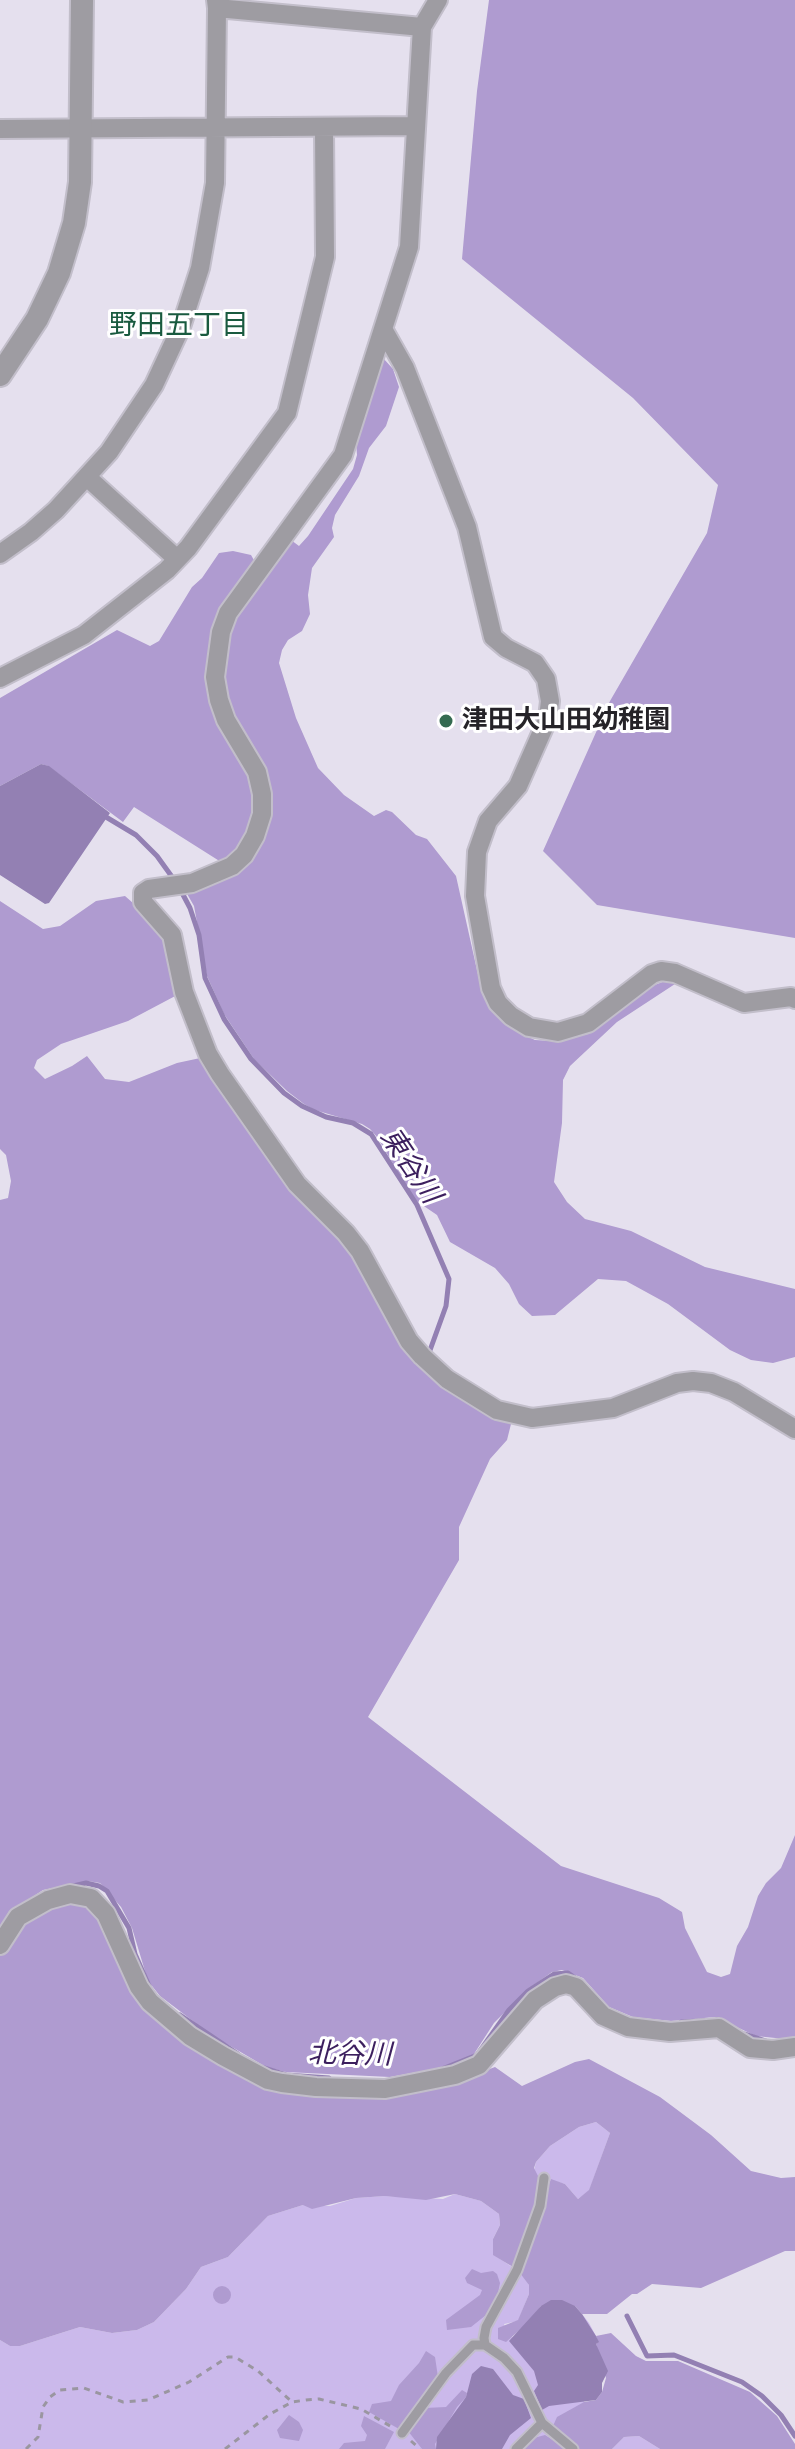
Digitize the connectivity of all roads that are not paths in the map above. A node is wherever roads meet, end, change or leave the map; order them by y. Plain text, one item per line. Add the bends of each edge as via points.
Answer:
1 (82, 0) edge
2 (438, 0) edge
3 (216, 4) edge
4 (422, 27) junction
5 (414, 126) junction
6 (82, 128) junction
7 (216, 128) junction
8 (324, 128) junction
9 (0, 129) edge
10 (383, 329) junction
11 (0, 375) edge
12 (88, 478) junction
13 (0, 554) edge
14 (177, 559) junction
15 (0, 678) edge
16 (795, 999) edge
17 (795, 1429) edge
18 (0, 1945) edge
19 (795, 2047) edge
20 (544, 2178) dead end
21 (485, 2345) junction
22 (542, 2423) junction
23 (402, 2433) road end
24 (516, 2449) edge
25 (573, 2449) edge

1 - 6 street
2 - 4 street
3 - 4 street
3 - 7 street
4 - 5 street
5 - 8 street
5 - 10 street via 409,247
6 - 7 street
6 - 9 street
6 - 11 street via 78,201 68,246 37,319
7 - 8 street
7 - 12 street via 208,231 181,327 139,409
8 - 14 street via 325,257 287,413
10 - 16 street via 405,368 467,527 493,637 535,663 546,679 550,701 548,718 518,786 488,821 477,852 475,896 498,1003 529,1027 558,1032 588,1023 661,971 744,1003
10 - 17 street via 343,455 225,623 215,677 226,720 257,772 262,814 255,836 232,866 192,883 149,889 143,902 172,935 184,992 208,1054 297,1184 360,1251 409,1341 447,1379 497,1410 532,1418 613,1408 677,1383 711,1383
12 - 13 street
12 - 14 street
14 - 15 street via 84,635
18 - 19 street via 18,1917 48,1900 70,1894 91,1898 106,1914 150,2002 201,2043 282,2083 385,2089 455,2075 479,2065 535,2000 566,1984 576,1987 603,2016 628,2027 670,2032 719,2028 750,2048
20 - 21 lane via 540,2206 517,2270 486,2327
21 - 22 lane via 517,2372
21 - 23 lane via 473,2345 446,2373
22 - 24 lane
22 - 25 lane

